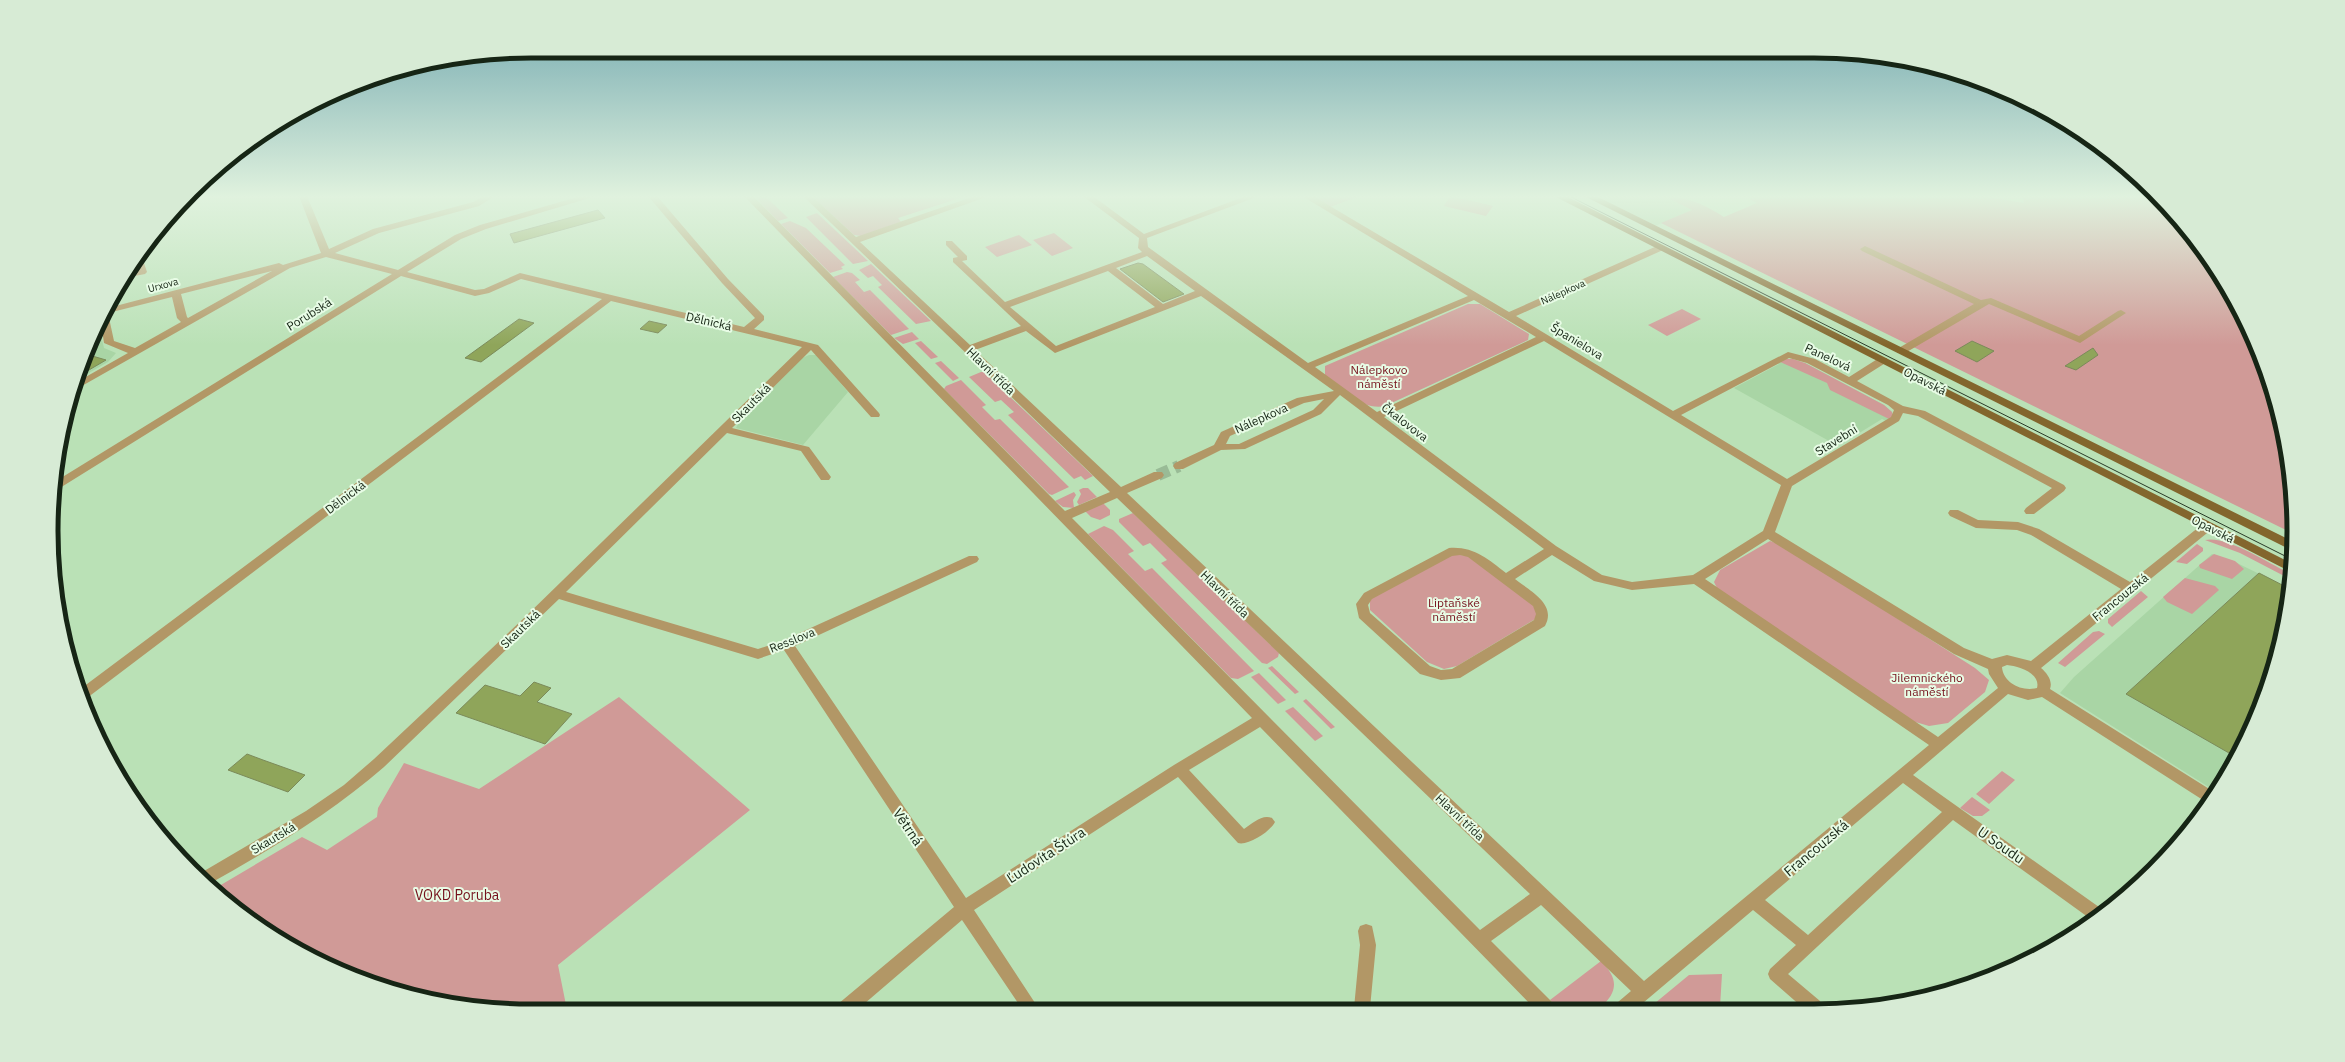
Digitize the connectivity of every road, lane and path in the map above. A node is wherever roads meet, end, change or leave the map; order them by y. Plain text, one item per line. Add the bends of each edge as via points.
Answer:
1 (323, 246) edge
2 (344, 246) edge
3 (445, 246) edge
4 (695, 246) edge
5 (797, 246) edge
6 (859, 246) edge
7 (952, 246) edge
8 (1143, 246) edge
9 (1390, 246) edge
10 (1655, 246) edge
11 (1688, 246) edge
12 (1660, 248) junction
13 (1865, 249) dead end
14 (1148, 253) junction
15 (326, 254) junction
16 (296, 262) junction
17 (140, 265) edge
18 (1109, 267) junction
19 (134, 274) edge
20 (398, 274) junction
21 (1202, 292) junction
22 (176, 293) junction
23 (1475, 296) junction
24 (609, 298) junction
25 (1982, 304) junction
26 (1003, 306) junction
27 (1162, 308) junction
28 (113, 309) edge
29 (2121, 313) dead end
30 (1509, 316) junction
31 (188, 323) junction
32 (106, 325) edge
33 (1028, 327) junction
34 (747, 330) junction
35 (1544, 337) junction
36 (809, 346) junction
37 (968, 349) junction
38 (1900, 351) junction
39 (136, 352) junction
40 (1883, 360) junction
41 (1307, 368) junction
42 (1849, 381) junction
43 (82, 383) edge
44 (1338, 393) junction
45 (1899, 413) junction
46 (1673, 414) junction
47 (875, 415) dead end
48 (1376, 416) junction
49 (725, 429) junction
50 (1219, 447) junction
51 (1179, 466) tunnel mouth
52 (1158, 474) tunnel mouth
53 (825, 477) dead end
54 (61, 484) edge
55 (1788, 484) junction
56 (1118, 492) junction
57 (2030, 511) dead end
58 (1954, 513) dead end
59 (1064, 517) junction
60 (2208, 526) junction
61 (1768, 533) junction
62 (2287, 543) edge
63 (1552, 548) junction
64 (973, 558) dead end
65 (2286, 565) edge
66 (1506, 579) junction
67 (1696, 579) junction
68 (2130, 588) junction
69 (557, 594) junction
70 (787, 644) junction
71 (1995, 666) junction
72 (2033, 668) junction
73 (2008, 688) junction
74 (2042, 691) junction
75 (86, 692) edge
76 (1262, 719) junction
77 (1938, 744) junction
78 (1179, 769) junction
79 (1902, 775) junction
80 (2206, 795) edge
81 (1953, 811) junction
82 (1267, 822) dead end
83 (208, 876) edge
84 (1542, 895) junction
85 (1753, 900) junction
86 (963, 909) junction
87 (2094, 912) edge
88 (1366, 931) dead end
89 (1479, 940) junction
90 (1808, 945) junction
91 (1644, 992) junction
92 (851, 1004) edge
93 (1027, 1004) edge
94 (1362, 1004) edge
95 (1542, 1004) edge
96 (1629, 1004) edge
97 (1811, 1004) edge

1 - 15 street
2 - 15 street
3 - 20 street, Porubská
4 - 34 street via 761,318
5 - 59 street
6 - 37 street, Hlavní třída
7 - 26 street via 964,258 956,260
8 - 14 street
9 - 23 street, Španielova
10 - 12 main road, Opavská
11 - 38 main road, Opavská
12 - 30 street, Nálepkova
12 - 40 main road, Opavská
13 - 25 street
14 - 18 street
14 - 21 street, Čkalovova
15 - 16 street
15 - 20 street, Dělnická
16 - 22 street, Urxova
16 - 31 street
17 - 19 street via 142,272
18 - 26 street
18 - 27 street
20 - 24 street, Dělnická via 475,293 486,291 520,276
20 - 54 street, Porubská
21 - 27 street
21 - 41 street, Čkalovova
22 - 28 street, Urxova
22 - 31 street via 182,318
23 - 30 street, Španielova
23 - 41 street
24 - 34 street, Dělnická
24 - 75 street, Dělnická
25 - 29 street via 1988,300 1992,301 2080,340
25 - 38 street, Opavská
26 - 33 street
27 - 33 street via 1055,350
30 - 35 street, Španielova
31 - 39 street
32 - 39 street via 109,344
33 - 37 street
34 - 36 street, Dělnická
35 - 46 street, Španielova
35 - 48 street
36 - 47 street via 814,347
36 - 49 street, Skautská
37 - 56 street, Hlavní třída
38 - 62 main road, Opavská
39 - 43 street
40 - 42 street
40 - 60 main road, Opavská
41 - 44 street, Čkalovova
42 - 45 street, Panelová
42 - 46 street, Panelová via 1806,359 1785,355
44 - 48 street, Čkalovova
44 - 50 street, Nálepkova via 1317,412 1241,448
44 - 50 street, Nálepkova via 1301,400 1225,434
45 - 55 street, Stavební
45 - 57 street, Panelová via 1922,413 2060,488
46 - 55 street, Španielova
48 - 63 street, Čkalovova
49 - 53 street via 805,449
49 - 69 street, Skautská
50 - 51 street, Nálepkova
52 - 56 street
55 - 61 street
56 - 59 street
56 - 84 street, Hlavní třída
58 - 68 street via 1976,524 2018,526 2035,532
59 - 76 street
60 - 65 main road, Opavská
60 - 68 street, Francouzská
61 - 67 street
61 - 71 street via 1959,651
63 - 66 street
63 - 67 street, Čkalovova via 1598,578 1632,586
64 - 70 street, Resslova
66 - 66 street via 1472,554 1460,550 1448,552 1368,596 1362,604 1364,615 1425,670 1441,676 1455,674 1540,623 1542,614 1539,604
67 - 77 street
68 - 72 street, Francouzská
69 - 70 street, Resslova via 758,654
69 - 83 street, Skautská via 380,764 298,823
70 - 86 street, Větrná
71 - 72 street via 2007,660
71 - 73 street via 1998,679
72 - 74 street via 2044,681
73 - 74 street via 2028,695
73 - 77 street, Francouzská
74 - 80 street
76 - 78 street, Ľudovíta Štúra
76 - 89 street
77 - 79 street, Francouzská
78 - 82 street via 1243,838
78 - 86 street, Ľudovíta Štúra
79 - 81 street, U Soudu
79 - 85 street, Francouzská
81 - 87 street, U Soudu
81 - 90 street
84 - 89 street
84 - 91 street, Hlavní třída
85 - 90 street
85 - 91 street, Francouzská
86 - 92 street, Ľudovíta Štúra
86 - 93 street, Větrná
88 - 94 street via 1368,945
89 - 95 street
90 - 97 street via 1776,974
91 - 96 street, Francouzská

